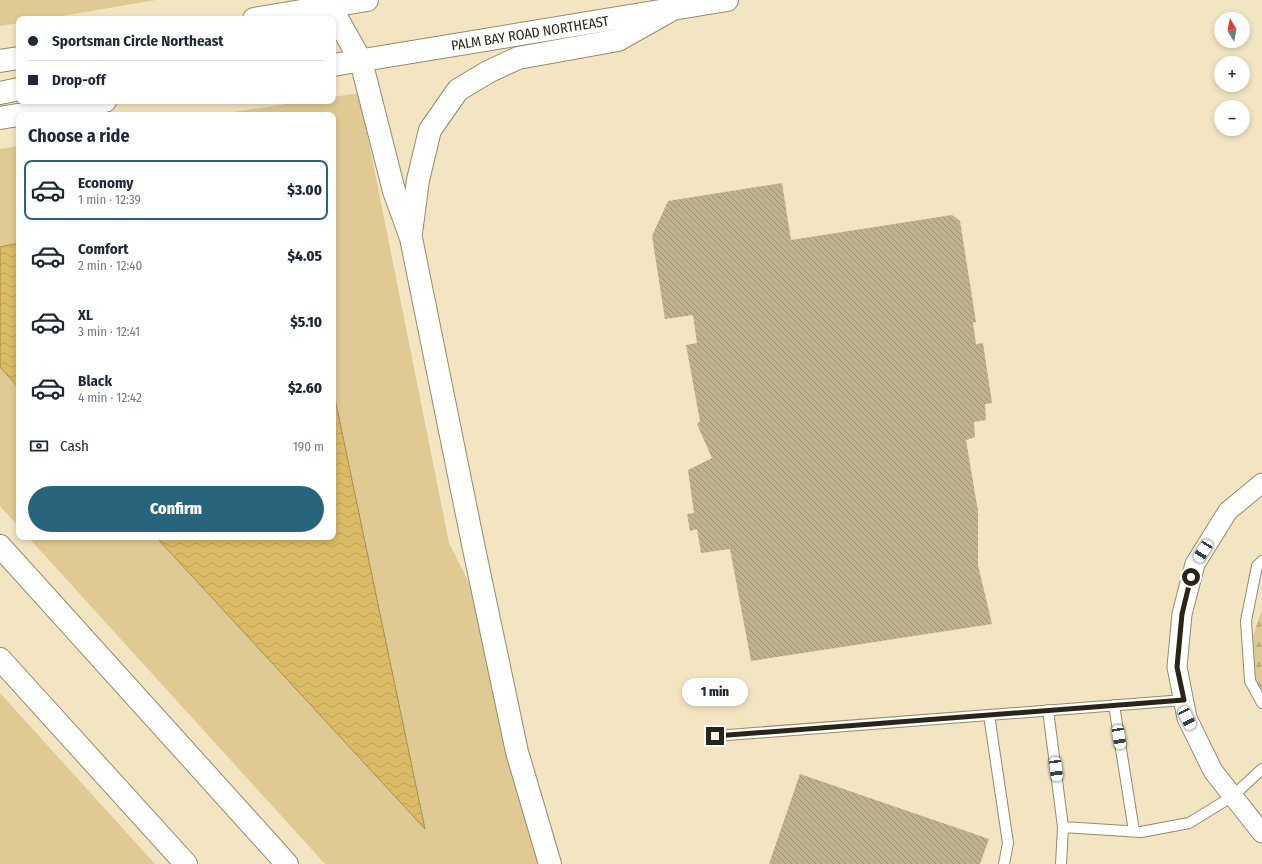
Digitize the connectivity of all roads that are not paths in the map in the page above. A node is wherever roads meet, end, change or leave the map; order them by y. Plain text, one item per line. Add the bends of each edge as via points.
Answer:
1 (367, 0) edge
2 (727, 0) edge
3 (325, 8) edge
4 (673, 9) junction
5 (273, 16) edge
6 (336, 24) edge
7 (16, 58) edge
8 (0, 61) edge
9 (361, 61) junction
10 (336, 65) edge
11 (16, 90) edge
12 (0, 93) edge
13 (86, 104) edge
14 (37, 112) edge
15 (16, 115) edge
16 (0, 118) edge
17 (410, 238) junction
18 (1262, 483) edge
19 (0, 546) edge
20 (1262, 561) edge
21 (0, 659) edge
22 (1184, 700) junction
23 (1262, 703) edge
24 (1114, 705) junction
25 (1048, 710) junction
26 (989, 715) junction
27 (715, 736) dead end
28 (1262, 769) edge
29 (1233, 796) junction
30 (1064, 827) junction
31 (1134, 831) junction
32 (1262, 833) edge
33 (186, 864) edge
34 (288, 864) edge
35 (550, 864) edge
36 (1004, 864) edge
37 (1061, 864) edge

1 - 3 main road
2 - 4 main road, PALM BAY ROAD NORTHEAST
3 - 5 main road
4 - 9 main road, PALM BAY ROAD NORTHEAST
4 - 17 main road via 618,40 518,58 458,90 430,130 418,180
6 - 9 main road
7 - 8 main road
9 - 10 main road, PALM BAY ROAD NORTHEAST
9 - 17 main road via 394,191
11 - 12 main road
13 - 14 main road
15 - 16 main road
17 - 35 main road via 517,752
18 - 22 street via 1228,512 1195,564 1182,614 1177,667
19 - 34 main road
20 - 23 lane via 1257,566 1246,621 1250,681
21 - 33 main road
22 - 24 lane
22 - 29 street via 1187,718 1213,771
24 - 25 lane
24 - 31 lane
25 - 26 lane
25 - 30 lane
26 - 27 lane
26 - 36 lane via 1008,843
28 - 29 lane
29 - 31 lane via 1189,823
29 - 32 street
30 - 31 lane
30 - 37 lane

